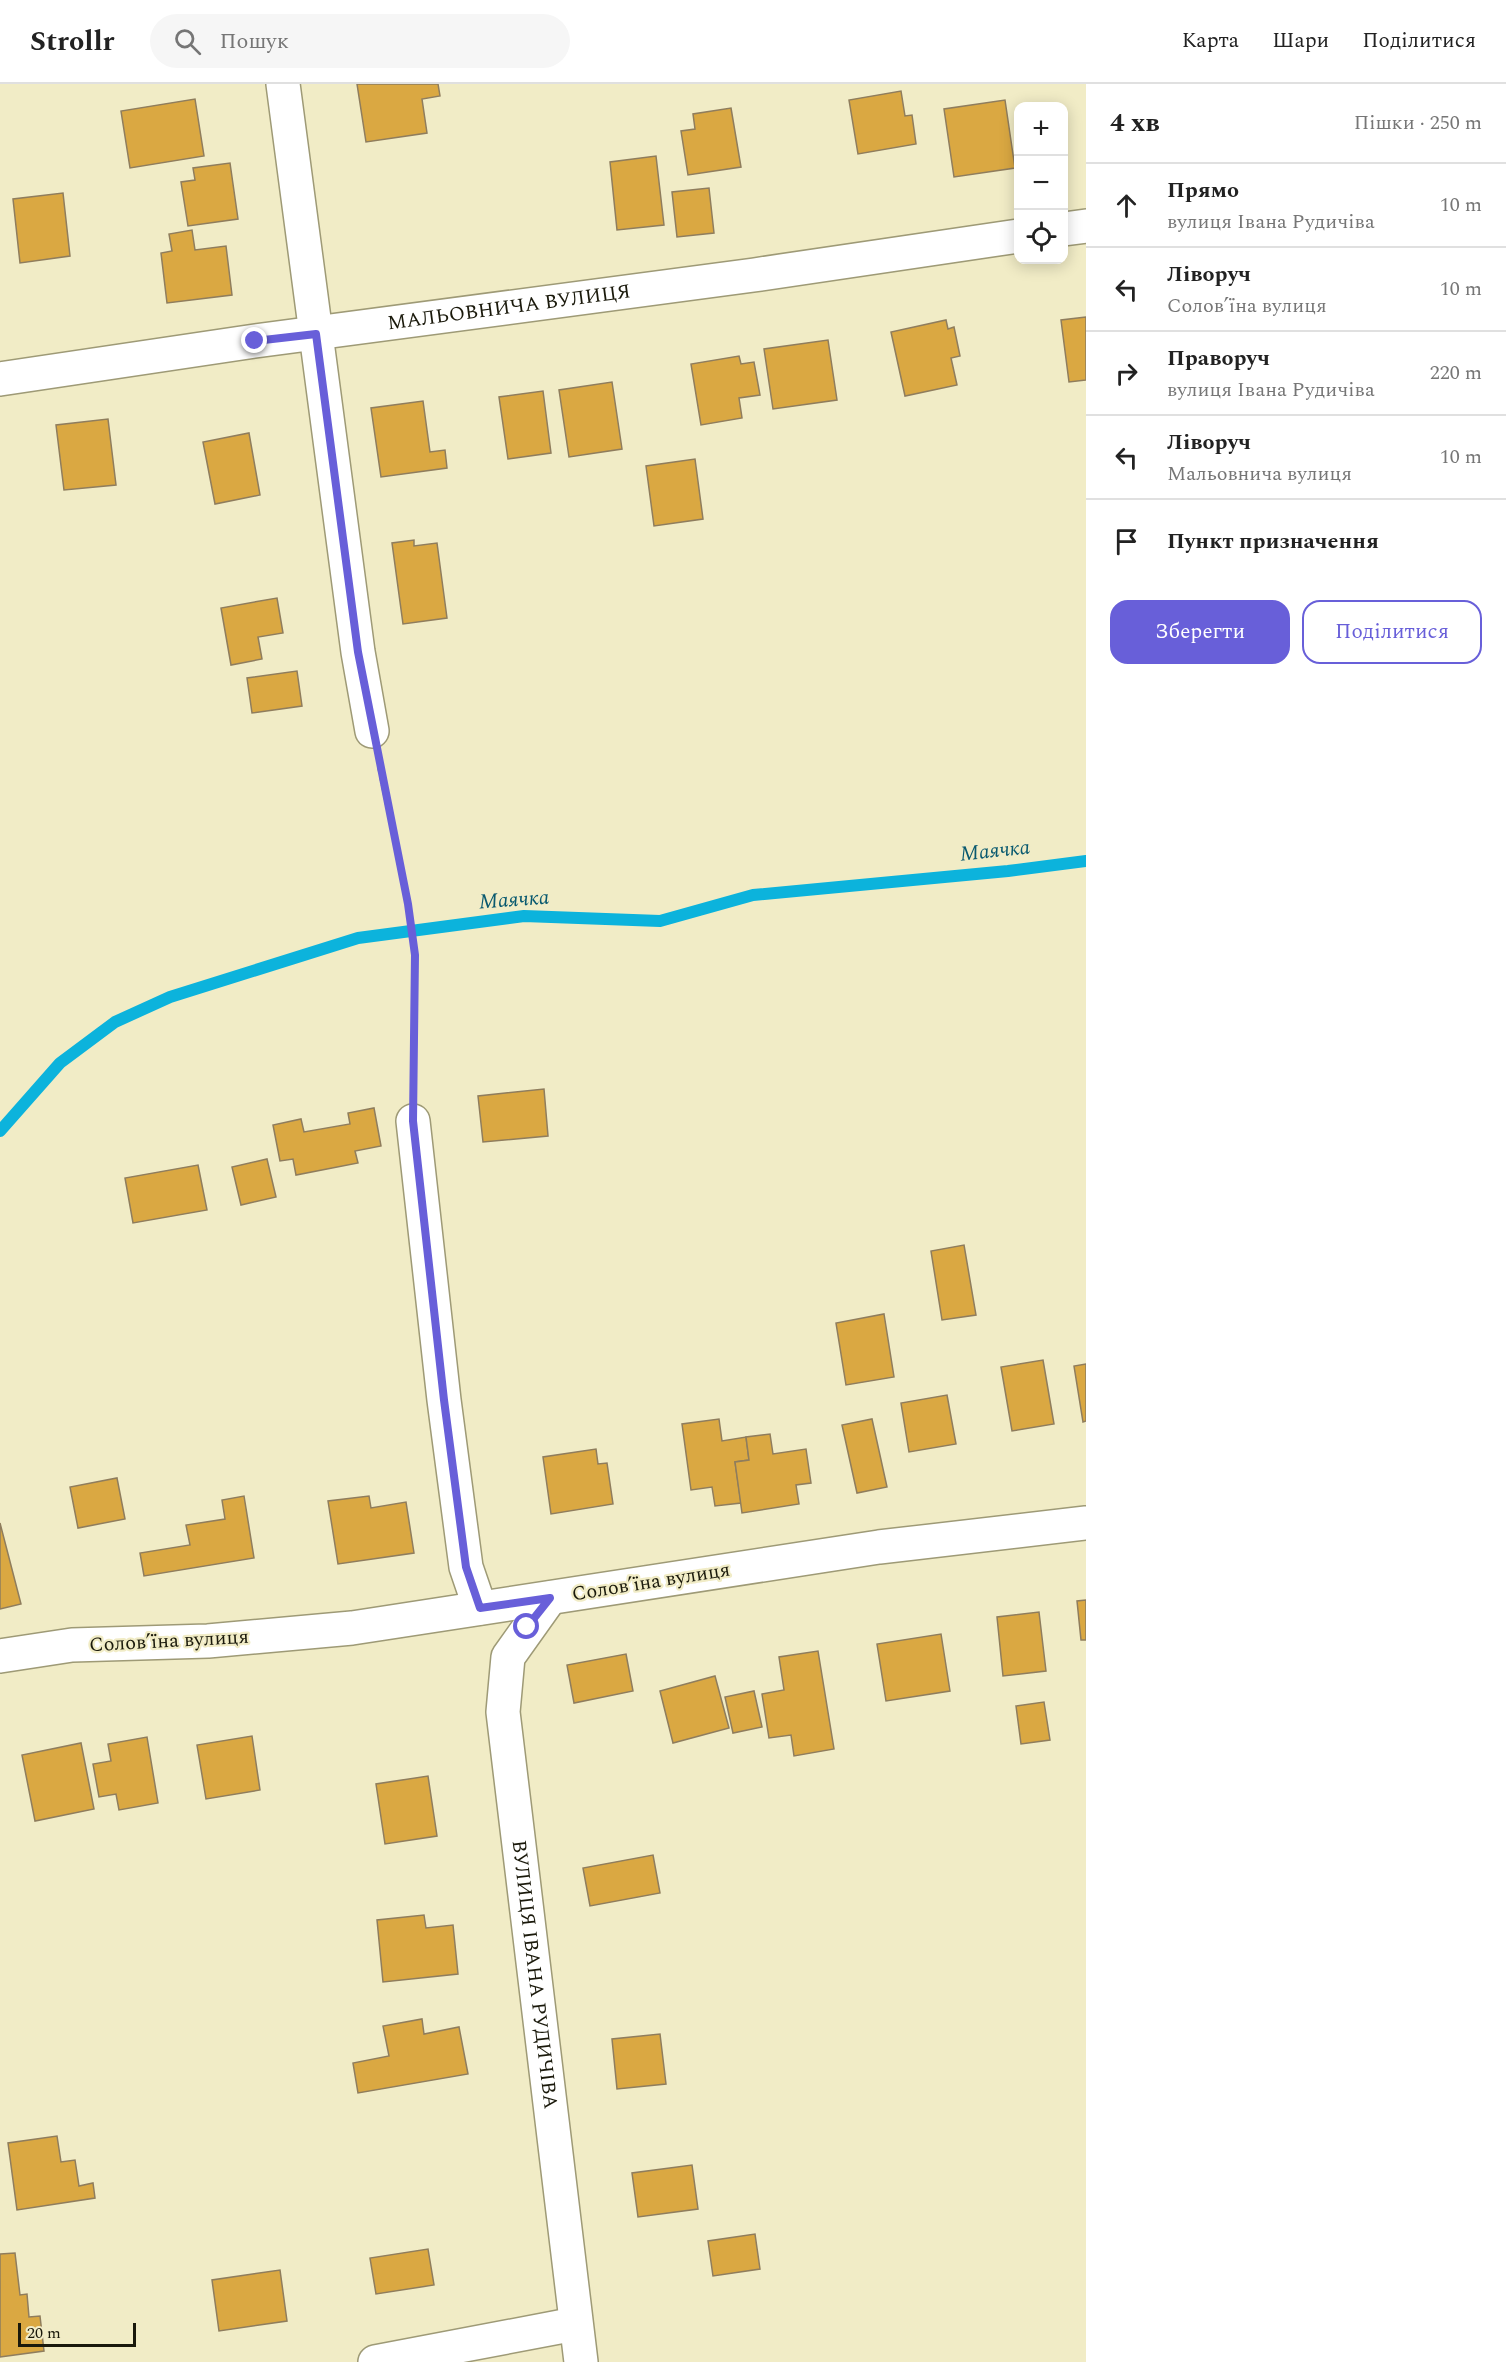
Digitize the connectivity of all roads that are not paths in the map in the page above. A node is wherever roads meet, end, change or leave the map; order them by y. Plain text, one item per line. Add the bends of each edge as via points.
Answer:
1 (283, 84) edge
2 (1086, 226) edge
3 (1068, 228) edge
4 (1014, 237) edge
5 (316, 334) junction
6 (0, 379) edge
7 (372, 730) road end
8 (413, 1121) road end
9 (1086, 1523) edge
10 (550, 1598) junction
11 (480, 1608) junction
12 (0, 1656) edge
13 (575, 2324) junction
14 (375, 2362) edge
15 (581, 2362) edge

1 - 5 street
2 - 3 street
4 - 5 street, МАЛЬОВНИЧА ВУЛИЦЯ
5 - 6 street, МАЛЬОВНИЧА ВУЛИЦЯ
5 - 7 street
8 - 11 street via 466,1567
9 - 10 street, Соловʼїна вулиця via 879,1547
10 - 11 street, Соловʼїна вулиця
10 - 13 street, ВУЛИЦЯ ІВАНА РУДИЧІВА via 508,1657 503,1712
11 - 12 street, Соловʼїна вулиця via 352,1629 208,1641 72,1645
13 - 14 street
13 - 15 street, ВУЛИЦЯ ІВАНА РУДИЧІВА

